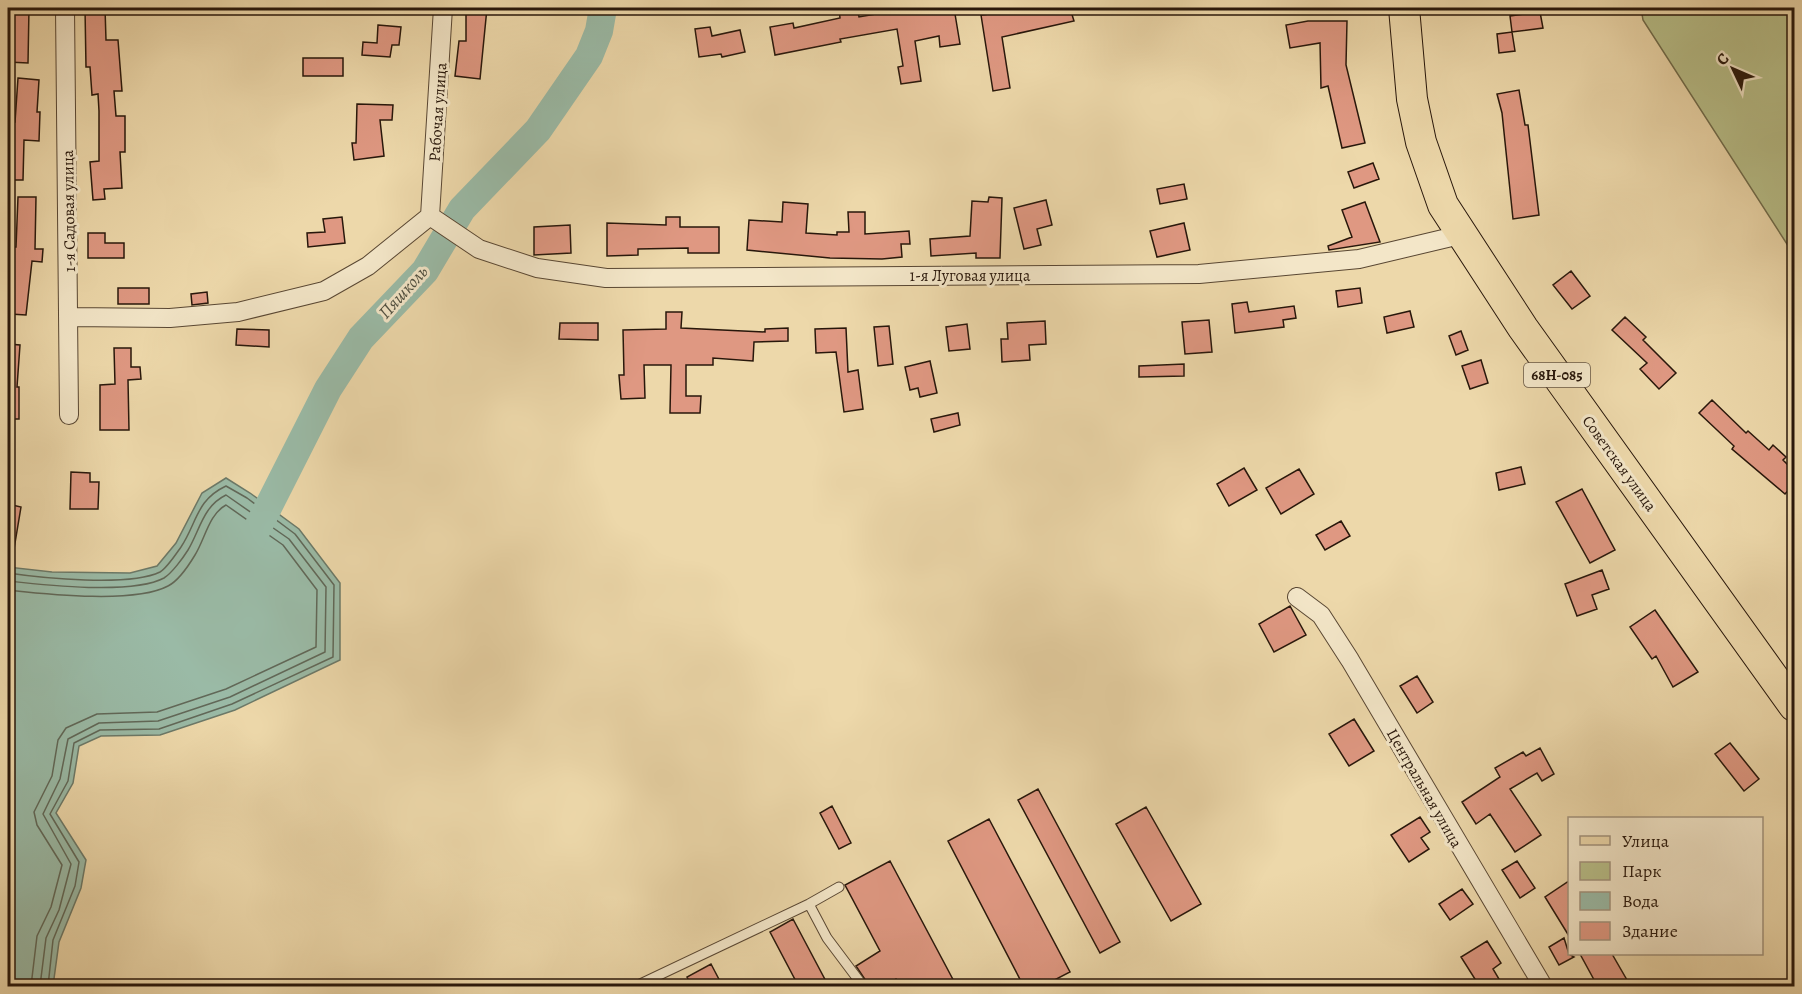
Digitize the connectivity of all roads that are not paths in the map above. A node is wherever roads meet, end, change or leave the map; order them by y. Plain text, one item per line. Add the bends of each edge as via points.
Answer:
1 (65, 8) edge
2 (443, 8) edge
3 (1404, 8) edge
4 (430, 216) junction
5 (1460, 235) junction
6 (70, 317) junction
7 (69, 415) dead end
8 (1297, 597) dead end
9 (1794, 706) edge
10 (839, 887) dead end
11 (809, 904) junction
12 (636, 987) edge
13 (863, 987) edge
14 (1543, 987) edge

1 - 6 street, 1-я Садовая улица
2 - 4 street, Рабочая улица
3 - 5 main road, Советская улица / 68Н-085 via 1412,99 1421,142 1443,205
4 - 5 street, 1-я Луговая улица via 479,249 537,268 606,278 1199,274 1359,259
4 - 6 street via 368,266 324,291 226,313 170,318
5 - 9 main road, Советская улица / 68Н-085
6 - 7 street, 1-я Садовая улица
8 - 14 street, Центральная улица via 1321,615 1350,660
10 - 11 lane
11 - 12 lane
11 - 13 lane via 827,938

